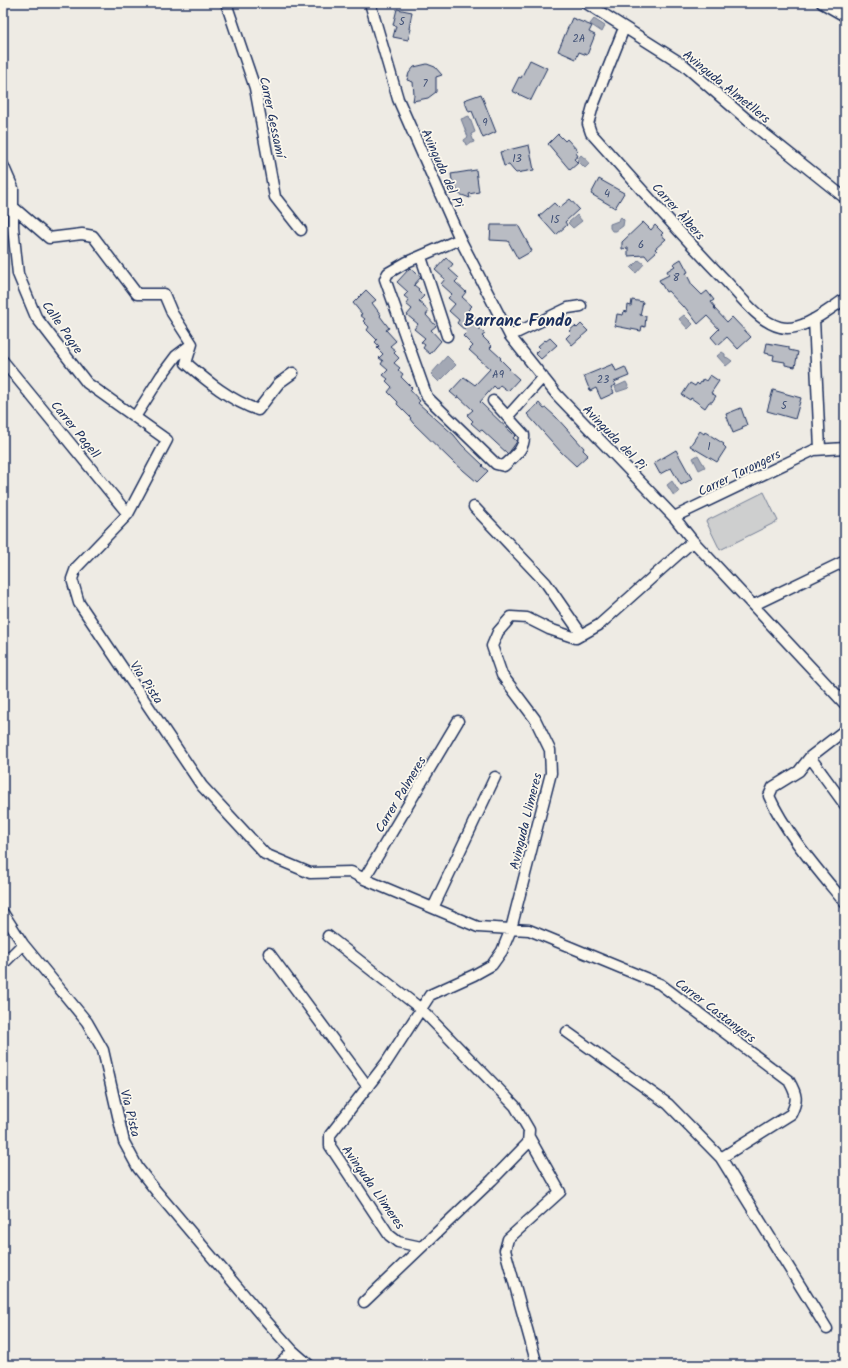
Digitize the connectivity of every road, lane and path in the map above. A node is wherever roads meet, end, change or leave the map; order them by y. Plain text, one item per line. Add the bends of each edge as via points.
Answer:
1 (226, 3) edge
2 (370, 3) edge
3 (586, 3) edge
4 (822, 3) edge
5 (845, 16) edge
6 (624, 28) junction
7 (3, 165) edge
8 (845, 198) edge
9 (13, 207) junction
10 (301, 230) dead end
11 (460, 239) junction
12 (421, 256) junction
13 (845, 299) edge
14 (581, 306) dead end
15 (814, 319) junction
16 (447, 336) dead end
17 (510, 336) junction
18 (192, 344) junction
19 (3, 361) edge
20 (293, 373) dead end
21 (543, 377) junction
22 (494, 402) dead end
23 (508, 416) junction
24 (135, 417) junction
25 (167, 440) joint
26 (845, 448) edge
27 (820, 449) junction
28 (474, 507) dead end
29 (128, 514) junction
30 (674, 517) junction
31 (693, 541) junction
32 (845, 560) edge
33 (754, 606) junction
34 (582, 635) junction
35 (845, 704) edge
36 (458, 721) dead end
37 (845, 730) edge
38 (810, 757) junction
39 (495, 777) dead end
40 (845, 805) edge
41 (364, 879) junction
42 (845, 904) edge
43 (432, 908) junction
44 (3, 913) edge
45 (511, 929) junction
46 (328, 936) dead end
47 (23, 944) junction
48 (269, 953) dead end
49 (3, 964) edge
50 (420, 1009) junction
51 (567, 1032) dead end
52 (368, 1087) junction
53 (529, 1137) junction
54 (721, 1158) junction
55 (421, 1248) junction
56 (364, 1302) dead end
57 (827, 1329) dead end
58 (293, 1351) junction
59 (279, 1365) edge
60 (309, 1365) edge
61 (537, 1365) edge

1 - 10 street, Carrer Gessamí via 255,88 276,197
2 - 11 street, Avinguda del Pi via 398,99
3 - 6 street, Avinguda Almetllers
4 - 5 street
6 - 8 street, Avinguda Almetllers via 684,65 751,123
6 - 15 street, Carrer Àlbers via 593,106 588,124 591,133 695,249 763,319 780,327 794,328
7 - 9 street, Calle Pagre via 13,188
9 - 18 street via 49,238 82,234 93,236 137,294 164,294 172,313
9 - 24 street, Calle Pagre via 18,274 36,317 87,383
11 - 12 street
11 - 17 street, Avinguda del Pi
12 - 16 street
12 - 23 street via 388,273 385,280 427,397 496,464 504,466 521,449 524,442 524,435
13 - 15 street, Carrer Àlbers
14 - 17 street via 568,308
15 - 27 street
17 - 21 street, Avinguda del Pi
18 - 20 street via 186,363 205,380 258,410 279,383
18 - 24 street via 176,356
19 - 29 street, Carrer Pagell
21 - 23 street
21 - 30 street, Avinguda del Pi via 557,395
22 - 23 street
24 - 25 street, Calle Pagre
25 - 29 street, Via Pista
26 - 27 street, Carrer Tarongers
27 - 30 street, Carrer Tarongers
28 - 34 street via 546,583
29 - 41 street, Via Pista via 76,568 72,580 79,603 202,786 266,854 310,873 351,872
30 - 31 street
31 - 33 street
31 - 34 street via 599,625
32 - 33 street
33 - 35 street
34 - 45 street, Avinguda Llimeres via 576,638 527,618 510,617 498,632 492,646 502,675 534,719 550,750 551,773
36 - 41 street, Carrer Palmeres
37 - 38 street
38 - 40 street
38 - 42 street via 799,771 773,787 769,796 775,810 807,856
39 - 43 street
41 - 43 street
43 - 45 street via 478,927
44 - 47 street, Via Pista
45 - 50 street, Avinguda Llimeres via 502,951 492,965 430,995
45 - 54 street, Carrer Castanyers via 529,930 660,984 789,1081 796,1093 796,1104 791,1114
46 - 50 street
47 - 49 street
47 - 58 street, Via Pista via 87,1022 102,1050 124,1142 138,1168
48 - 52 street
50 - 52 street, Avinguda Llimeres
50 - 53 street via 515,1106 530,1130
51 - 54 street via 668,1104
52 - 55 street, Avinguda Llimeres via 330,1135 330,1146 389,1235 398,1242
53 - 55 street via 528,1143 513,1159
53 - 61 street via 560,1192 508,1239 505,1250
54 - 57 street
55 - 56 street
58 - 59 street
58 - 60 street, Via Pista

